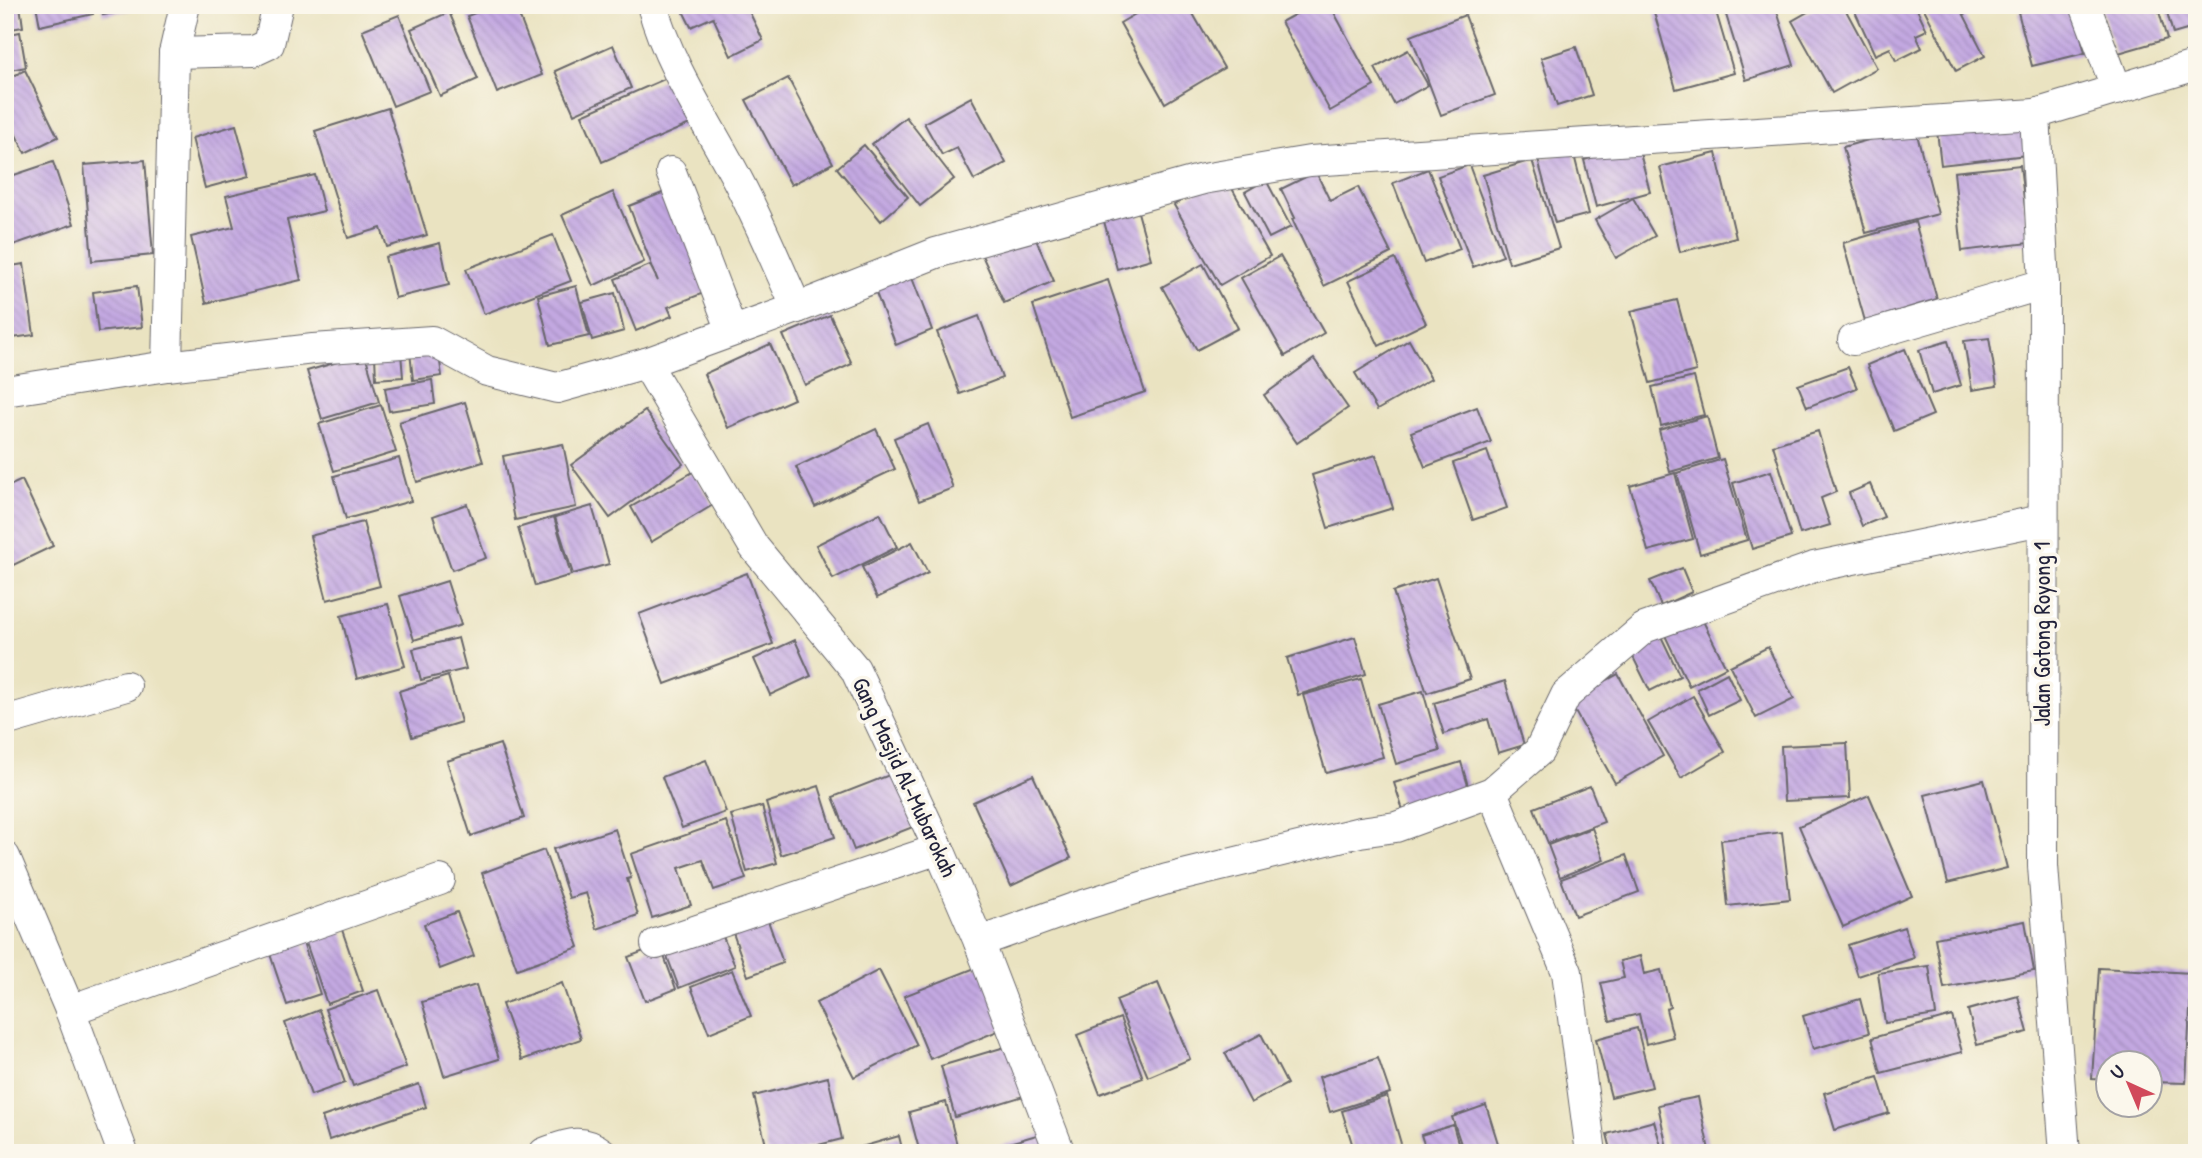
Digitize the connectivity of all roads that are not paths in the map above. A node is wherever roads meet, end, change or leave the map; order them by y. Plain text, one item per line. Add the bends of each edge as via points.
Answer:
1 (185, 5) edge
2 (278, 5) edge
3 (652, 5) edge
4 (2085, 5) edge
5 (174, 53) junction
6 (2197, 65) edge
7 (2117, 90) junction
8 (2035, 114) junction
9 (671, 172) dead end
10 (2044, 284) junction
11 (796, 308) junction
12 (732, 331) junction
13 (1853, 340) dead end
14 (646, 363) junction
15 (167, 366) junction
16 (5, 391) edge
17 (2042, 520) junction
18 (126, 687) dead end
19 (5, 721) edge
20 (1492, 792) junction
21 (939, 849) junction
22 (5, 857) edge
23 (440, 880) dead end
24 (979, 942) junction
25 (656, 944) dead end
26 (70, 1010) junction
27 (123, 1153) edge
28 (544, 1153) edge
29 (602, 1153) edge
30 (1060, 1153) edge
31 (1591, 1153) edge
32 (2065, 1153) edge

1 - 5 street
2 - 5 street via 269,44 254,51
3 - 11 street via 681,76 738,181
4 - 7 street
5 - 15 street
6 - 7 street
7 - 8 street
8 - 10 street, Jalan Gotong Royong 1
8 - 11 street via 1296,163 1203,179 936,253
9 - 12 street
10 - 13 street
10 - 17 street, Jalan Gotong Royong 1
11 - 12 street
12 - 14 street
14 - 15 street via 557,388 486,371 432,341
14 - 21 street, Gang Masjid Al-Mubarokah via 754,547 855,669
15 - 16 street
17 - 20 street via 1814,566 1644,628 1566,695 1539,751
17 - 32 street, Jalan Gotong Royong 1 via 2043,866
18 - 19 street
20 - 24 street via 1396,827 1167,879
20 - 31 street via 1567,972
21 - 24 street, Gang Masjid Al-Mubarokah
21 - 25 street
22 - 26 street
23 - 26 street
24 - 30 street, Gang Masjid Al-Mubarokah
26 - 27 street
28 - 29 street via 573,1142 592,1145

